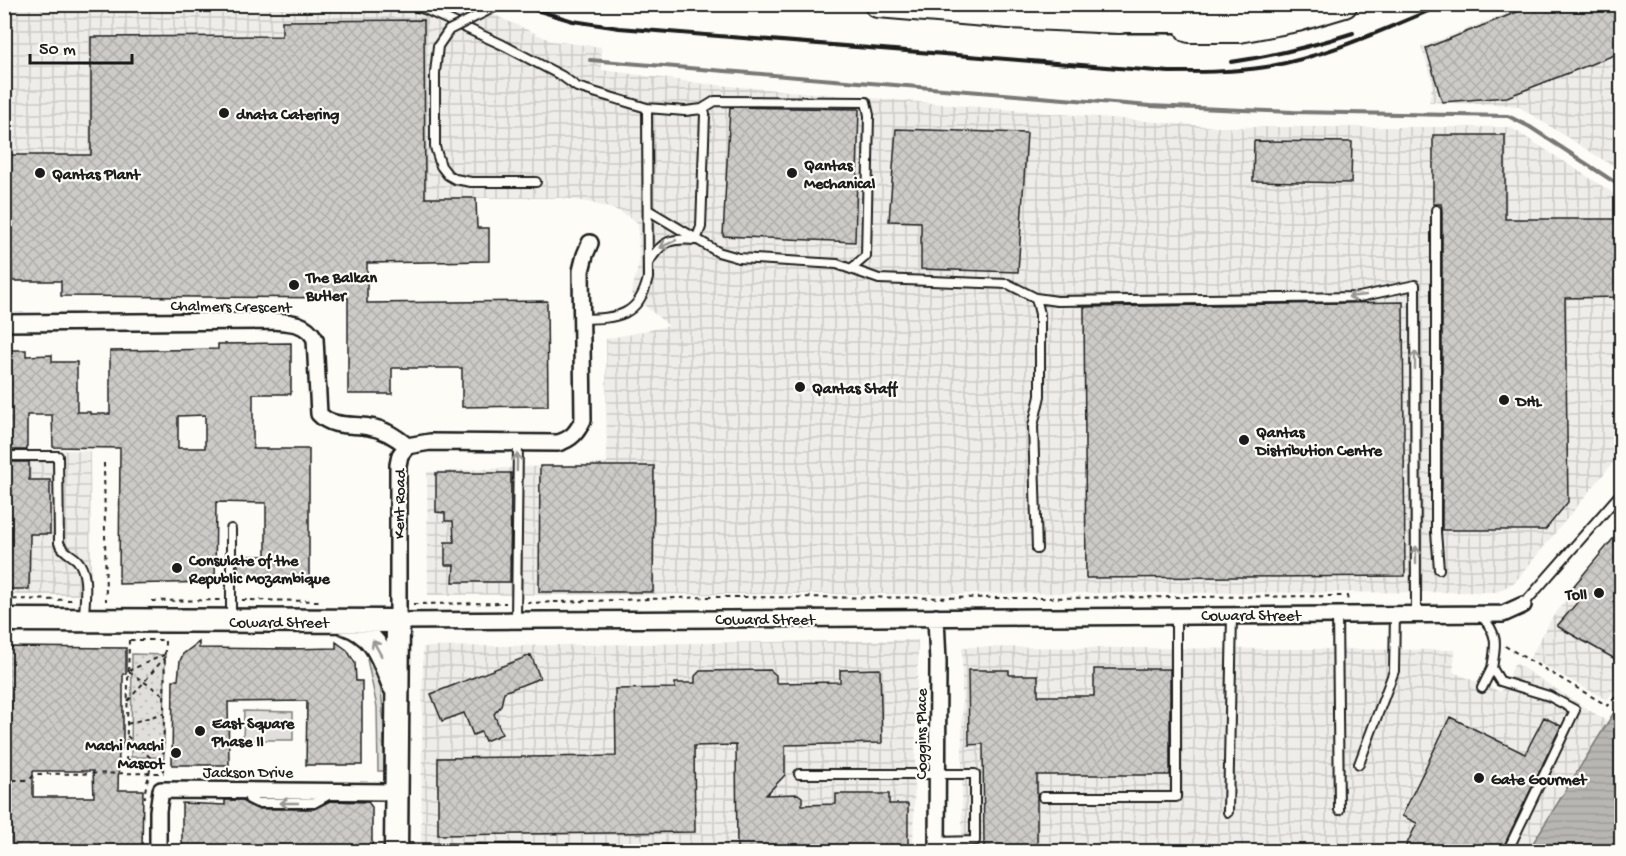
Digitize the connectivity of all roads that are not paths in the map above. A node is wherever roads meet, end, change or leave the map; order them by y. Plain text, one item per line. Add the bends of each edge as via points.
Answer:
1 (410, 4) edge
2 (501, 4) edge
3 (878, 4) edge
4 (1284, 4) edge
5 (1344, 4) edge
6 (1099, 18) junction
7 (647, 108) junction
8 (702, 109) junction
9 (536, 182) dead end
10 (648, 210) junction
11 (1436, 210) dead end
12 (696, 240) junction
13 (590, 243) dead end
14 (648, 264) junction
15 (851, 268) junction
16 (1036, 298) junction
17 (582, 319) junction
18 (4, 323) edge
19 (518, 442) junction
20 (406, 446) junction
21 (4, 456) edge
22 (1622, 492) edge
23 (231, 530) dead end
24 (1037, 549) dead end
25 (1439, 569) dead end
26 (1523, 605) joint
27 (1416, 613) junction
28 (1477, 613) junction
29 (1337, 614) junction
30 (1395, 614) junction
31 (1176, 615) junction
32 (1232, 615) junction
33 (936, 617) junction
34 (4, 620) edge
35 (84, 620) junction
36 (516, 620) junction
37 (231, 621) junction
38 (338, 621) junction
39 (398, 621) junction
40 (1492, 668) junction
41 (1482, 688) dead end
42 (398, 694) junction
43 (1359, 764) dead end
44 (799, 774) dead end
45 (938, 774) junction
46 (396, 792) junction
47 (1043, 797) dead end
48 (1339, 810) dead end
49 (1228, 812) dead end
50 (937, 847) edge
51 (396, 850) edge
52 (561, 850) edge
53 (670, 850) edge
54 (158, 852) edge
55 (1506, 852) edge

1 - 7 lane via 503,45 577,87
2 - 9 lane, bridge via 449,30 438,46 435,147 441,166 456,179
3 - 6 highway
4 - 6 highway via 1204,18
5 - 6 highway via 1239,29 1191,29
7 - 8 lane
7 - 10 lane
8 - 12 lane via 705,114 701,228
8 - 15 lane via 715,101 866,102 866,255
10 - 12 lane
10 - 14 lane
11 - 25 lane
12 -> 14 lane via 669,241 655,251
12 - 15 lane via 739,258
13 - 17 street, Kent Road via 581,271
14 - 17 lane via 642,298 632,309 620,316
15 - 16 lane via 879,279 1008,284
16 - 24 lane via 1040,314 1040,396 1033,426
27 -> 16 lane via 1415,285 1359,297 1057,301
17 - 19 street, Kent Road via 583,420 577,432 558,443
18 - 20 street, Chalmers Crescent via 272,321 302,325 315,339 319,414 328,422 386,431
19 - 20 street, Kent Road via 430,442
36 -> 19 lane
20 - 39 street, Kent Road via 398,465
21 - 35 lane via 58,456 59,543 82,569
22 - 26 lane
23 - 37 lane
26 - 28 street, Coward Street via 1503,614
27 - 28 street, Coward Street
27 - 30 street, Coward Street
28 - 40 lane via 1490,625 1496,640
29 - 30 street, Coward Street
29 - 32 street, Coward Street
29 - 48 lane
30 - 43 lane via 1394,671
31 - 32 street, Coward Street
31 - 33 street, Coward Street
31 - 47 lane via 1176,797
32 - 49 lane
33 - 36 street, Coward Street
33 - 45 street, Coggins Place
34 - 35 main road, Coward Street
35 - 37 main road, Coward Street
36 - 39 street, Coward Street
37 - 38 main road, Coward Street
38 - 39 main road, Coward Street
42 -> 38 main road via 369,635
39 - 42 main road, Kent Road
40 - 41 lane
40 - 55 lane via 1500,681 1549,696 1575,710
42 - 46 main road, Kent Road
44 - 45 lane
45 - 50 street, Coggins Place
45 - 50 lane via 975,774 975,841
46 - 51 main road, Kent Road
46 - 54 street, Jackson Drive via 161,790
51 - 52 lane
52 - 53 lane

